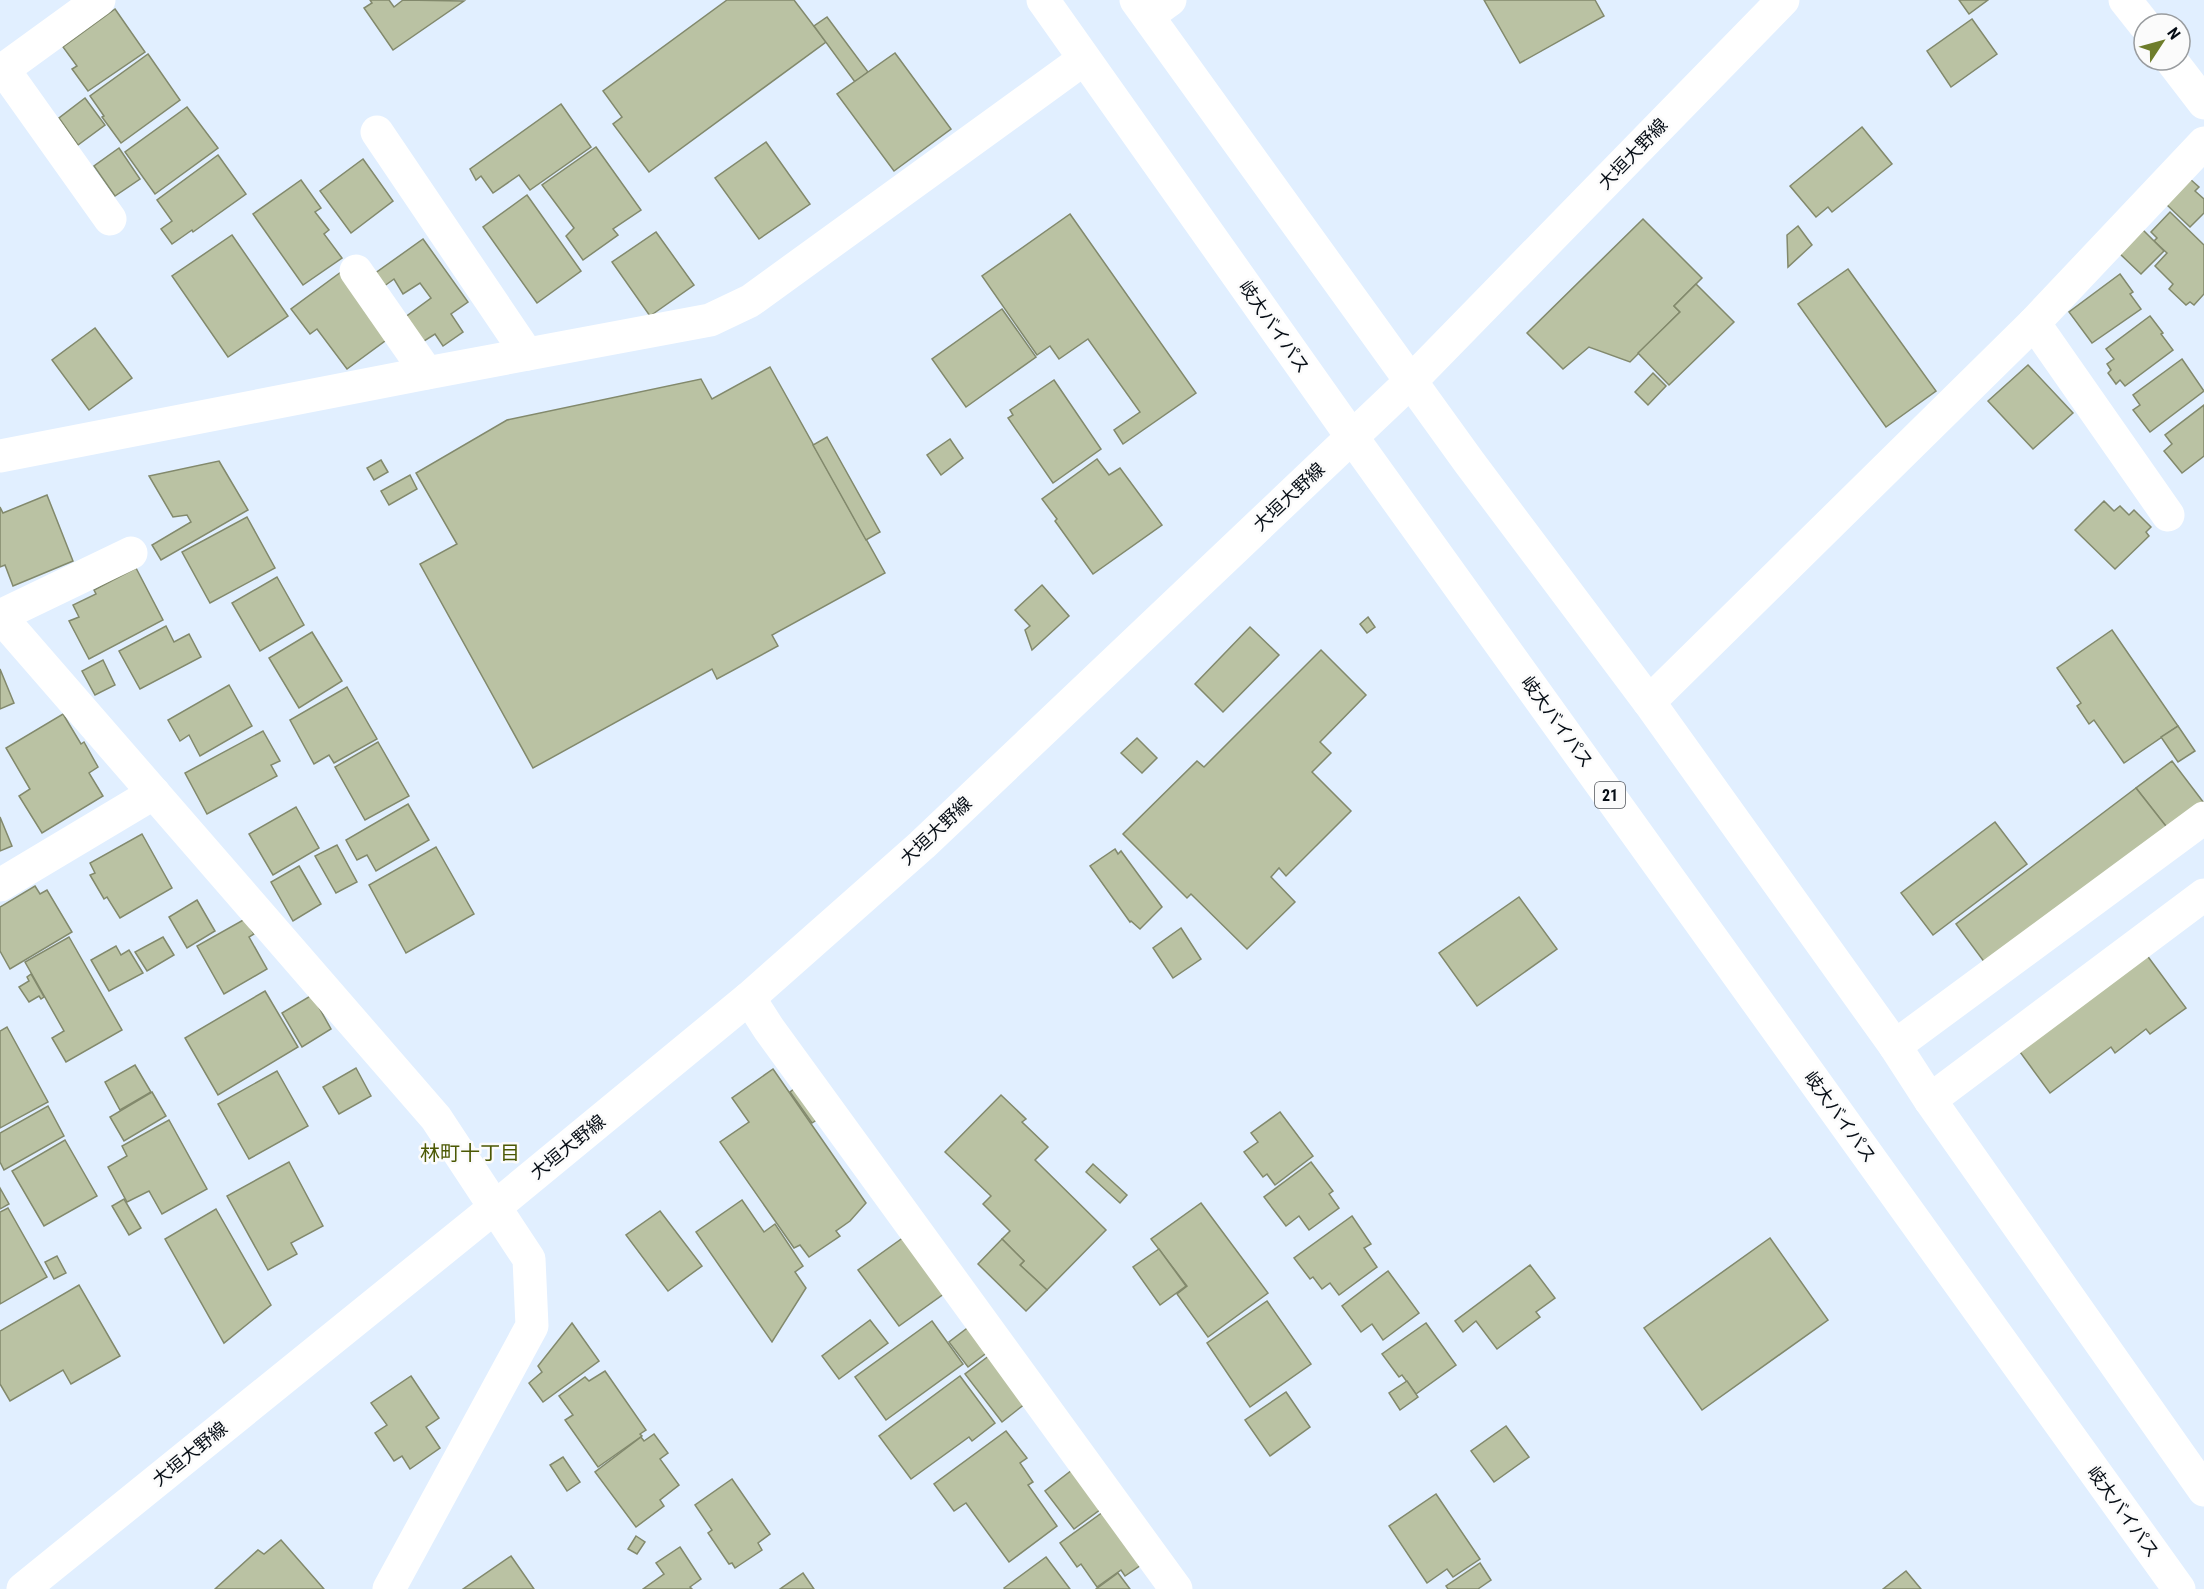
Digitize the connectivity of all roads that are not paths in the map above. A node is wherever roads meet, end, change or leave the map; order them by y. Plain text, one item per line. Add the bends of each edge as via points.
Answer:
1 (99, 0) edge
2 (1043, 0) edge
3 (1783, 0) edge
4 (2125, 0) edge
5 (1151, 5) edge
6 (2134, 12) edge
7 (1084, 59) junction
8 (2, 71) edge
9 (2180, 72) edge
10 (2204, 103) edge
11 (377, 132) dead end
12 (2204, 143) edge
13 (110, 219) dead end
14 (356, 271) dead end
15 (2034, 323) junction
16 (527, 354) junction
17 (427, 373) junction
18 (1411, 381) junction
19 (1352, 437) junction
20 (0, 456) edge
21 (2168, 515) dead end
22 (130, 553) dead end
23 (0, 616) edge
24 (1648, 702) junction
25 (154, 793) junction
26 (2204, 818) edge
27 (0, 885) edge
28 (2204, 895) edge
29 (749, 998) junction
30 (1894, 1046) junction
31 (1930, 1100) junction
32 (494, 1208) junction
33 (2204, 1490) edge
34 (23, 1589) edge
35 (389, 1589) edge
36 (1176, 1589) edge
37 (2179, 1589) edge

1 - 8 main road
2 - 7 main road, 岐大バイパス / 21
3 - 18 main road, 大垣大野線
4 - 6 main road
5 - 18 main road
7 - 16 main road via 750,301 710,320
7 - 19 main road, 岐大バイパス / 21
8 - 13 main road
9 - 10 main road
11 - 16 main road
12 - 15 main road
14 - 17 main road
15 - 21 main road
15 - 24 main road
16 - 17 main road
17 - 20 main road
18 - 19 main road, 大垣大野線
18 - 24 main road
19 - 29 main road, 大垣大野線 via 922,845
19 - 37 main road, 岐大バイパス / 21
22 - 23 main road
23 - 25 main road
24 - 30 main road
25 - 27 main road
25 - 32 main road via 436,1118
26 - 30 main road
28 - 31 main road
29 - 32 main road, 大垣大野線
29 - 36 main road
30 - 31 main road
31 - 33 main road
32 - 34 main road, 大垣大野線
32 - 35 main road via 529,1259 532,1326

